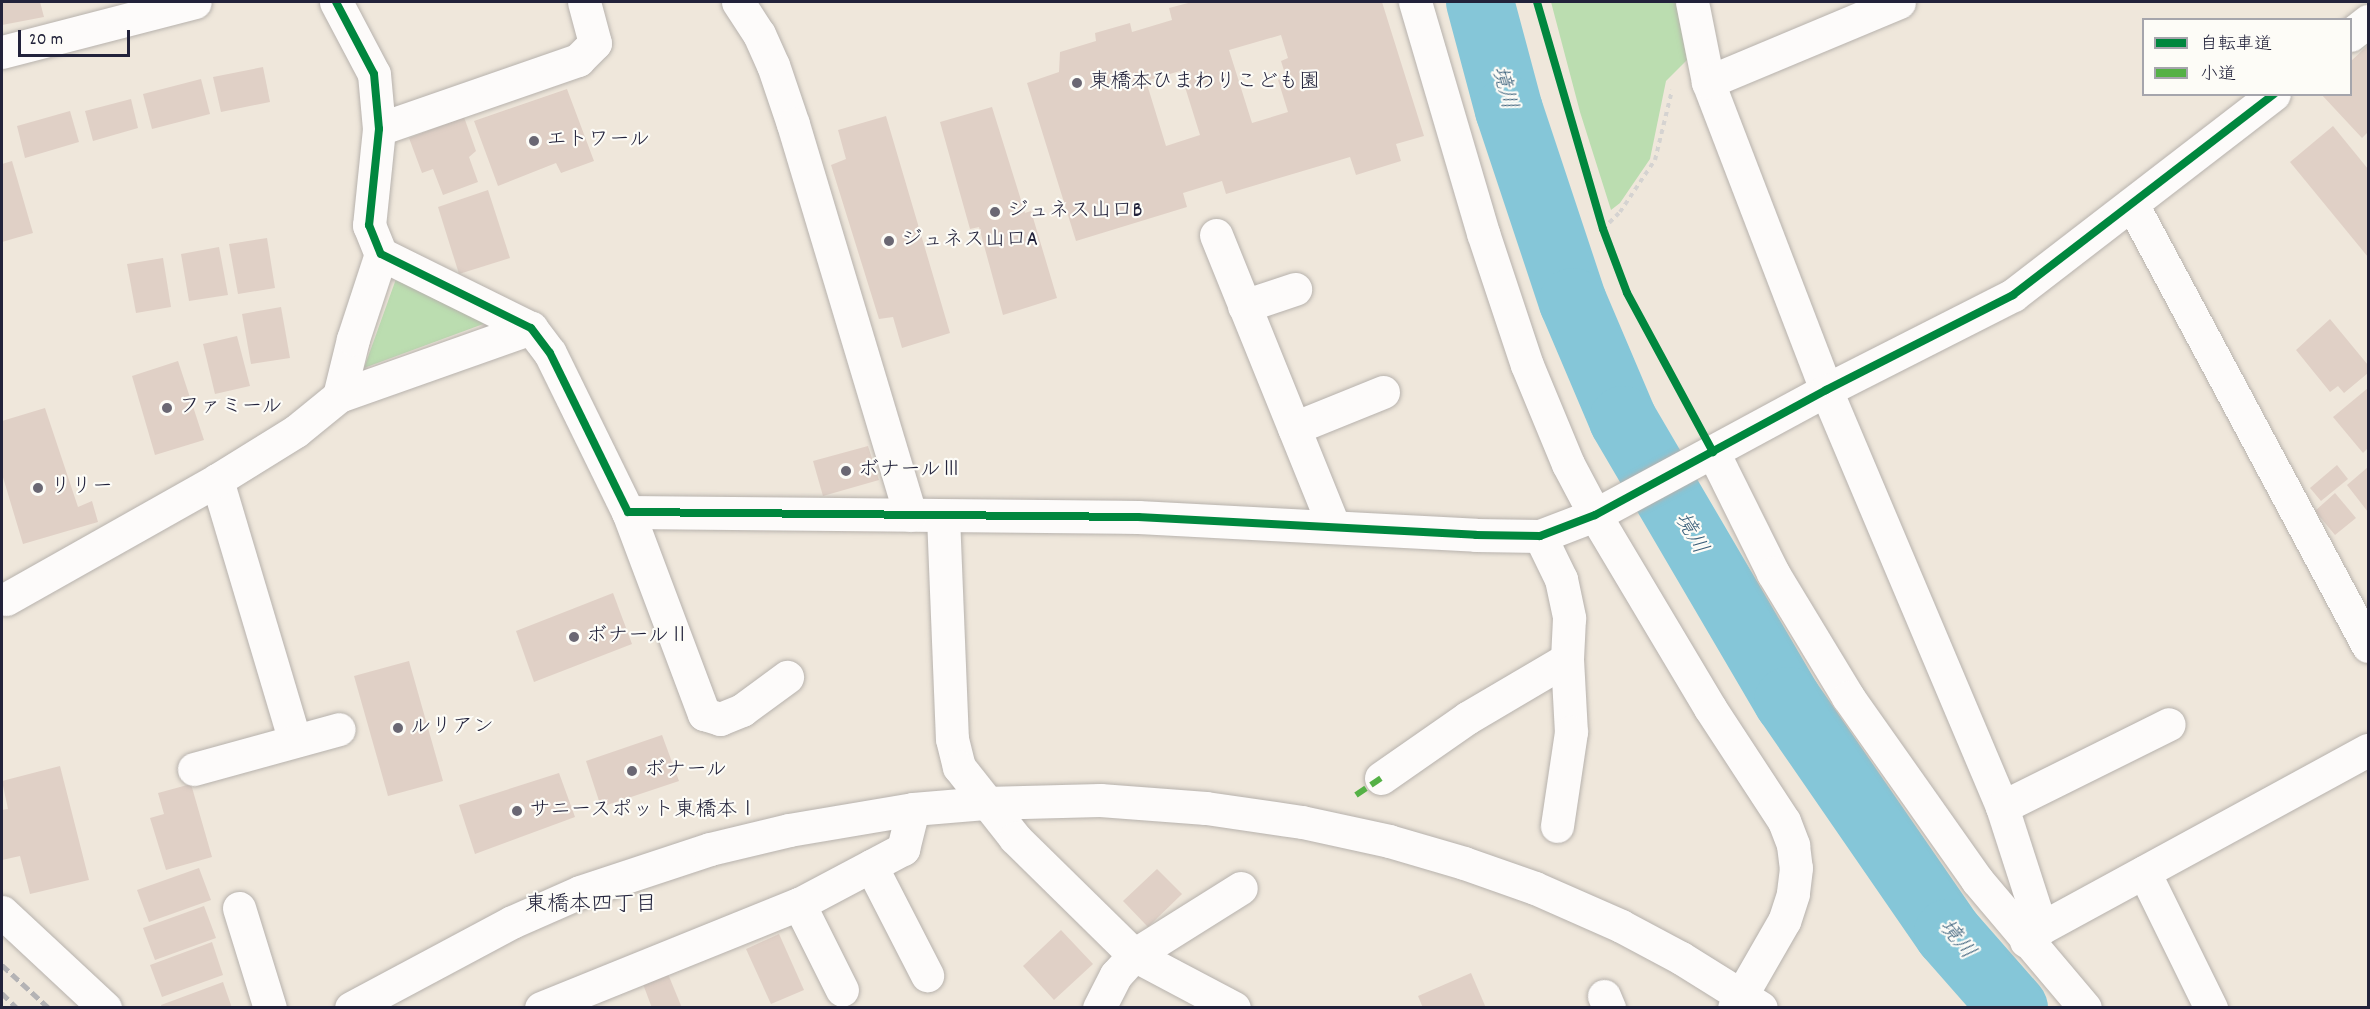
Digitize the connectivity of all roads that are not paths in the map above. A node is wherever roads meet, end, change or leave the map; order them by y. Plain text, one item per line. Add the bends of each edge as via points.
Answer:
1 (195, 2) edge
2 (336, 2) edge
3 (584, 2) edge
4 (738, 2) edge
5 (1415, 2) edge
6 (1692, 2) edge
7 (1899, 2) edge
8 (2368, 21) edge
9 (2352, 33) edge
10 (2, 52) edge
11 (1705, 68) junction
12 (2271, 96) edge
13 (379, 129) junction
14 (2132, 204) junction
15 (1216, 235) dead end
16 (381, 254) junction
17 (1295, 289) dead end
18 (1244, 306) junction
19 (531, 328) junction
20 (1826, 390) junction
21 (1383, 392) dead end
22 (339, 396) junction
23 (1294, 428) junction
24 (1706, 455) junction
25 (217, 480) junction
26 (1603, 511) junction
27 (628, 512) junction
28 (910, 515) junction
29 (943, 516) junction
30 (1334, 527) junction
31 (1540, 536) junction
32 (3, 594) edge
33 (2368, 646) edge
34 (1567, 659) junction
35 (787, 677) dead end
36 (2169, 724) dead end
37 (339, 729) dead end
38 (295, 741) junction
39 (2368, 750) edge
40 (194, 769) dead end
41 (1381, 778) dead end
42 (985, 803) junction
43 (2002, 807) junction
44 (913, 809) junction
45 (1557, 826) dead end
46 (871, 866) junction
47 (2144, 872) junction
48 (1241, 888) dead end
49 (799, 904) junction
50 (239, 908) dead end
51 (4, 919) edge
52 (2034, 934) junction
53 (1134, 955) junction
54 (927, 975) dead end
55 (842, 990) dead end
56 (370, 1003) edge
57 (1745, 1003) edge
58 (105, 1008) edge
59 (270, 1008) edge
60 (541, 1008) edge
61 (1099, 1008) edge
62 (1234, 1008) edge
63 (2085, 1008) edge
64 (2211, 1008) edge

1 - 10 street
2 - 13 street via 374,74
3 - 13 street via 595,43 578,60
4 - 28 street via 774,66
5 - 26 street via 1483,233 1527,365 1568,464
6 - 11 street
7 - 11 street
8 - 9 street
11 - 20 street
12 - 14 street
13 - 16 street via 369,225
14 - 20 street via 2013,295
14 - 33 street
15 - 18 street
16 - 19 street
16 - 22 street
17 - 18 street
18 - 23 street
19 - 22 street
19 - 27 street via 550,353
20 - 24 street
20 - 43 street
21 - 23 street
22 - 25 street via 296,430
23 - 30 street
24 - 26 street
24 - 52 street via 1848,697 1971,871
25 - 32 street
25 - 38 street
26 - 31 street
26 - 57 street via 1710,708 1784,820 1793,845 1793,894
27 - 28 street
27 - 35 street via 704,714 720,719 742,710
28 - 29 street
29 - 30 street via 1138,518
29 - 42 street via 952,739 959,767
30 - 31 street
31 - 34 street via 1561,579 1569,618
34 - 41 street via 1467,718
34 - 45 street via 1571,732
36 - 43 street
37 - 38 street
38 - 40 street
39 - 47 street
42 - 44 street
42 - 53 street via 1015,838
42 - 57 street via 1159,804 1302,822 1389,841 1535,888 1621,926
43 - 52 street
44 - 46 street via 903,849
44 - 56 street via 789,830 710,849 580,892 512,922
46 - 49 street
46 - 54 street
47 - 52 street
47 - 64 street
48 - 53 street
49 - 55 street
49 - 60 street
50 - 59 street
51 - 58 street
52 - 63 street
53 - 61 street via 1116,975
53 - 62 street

